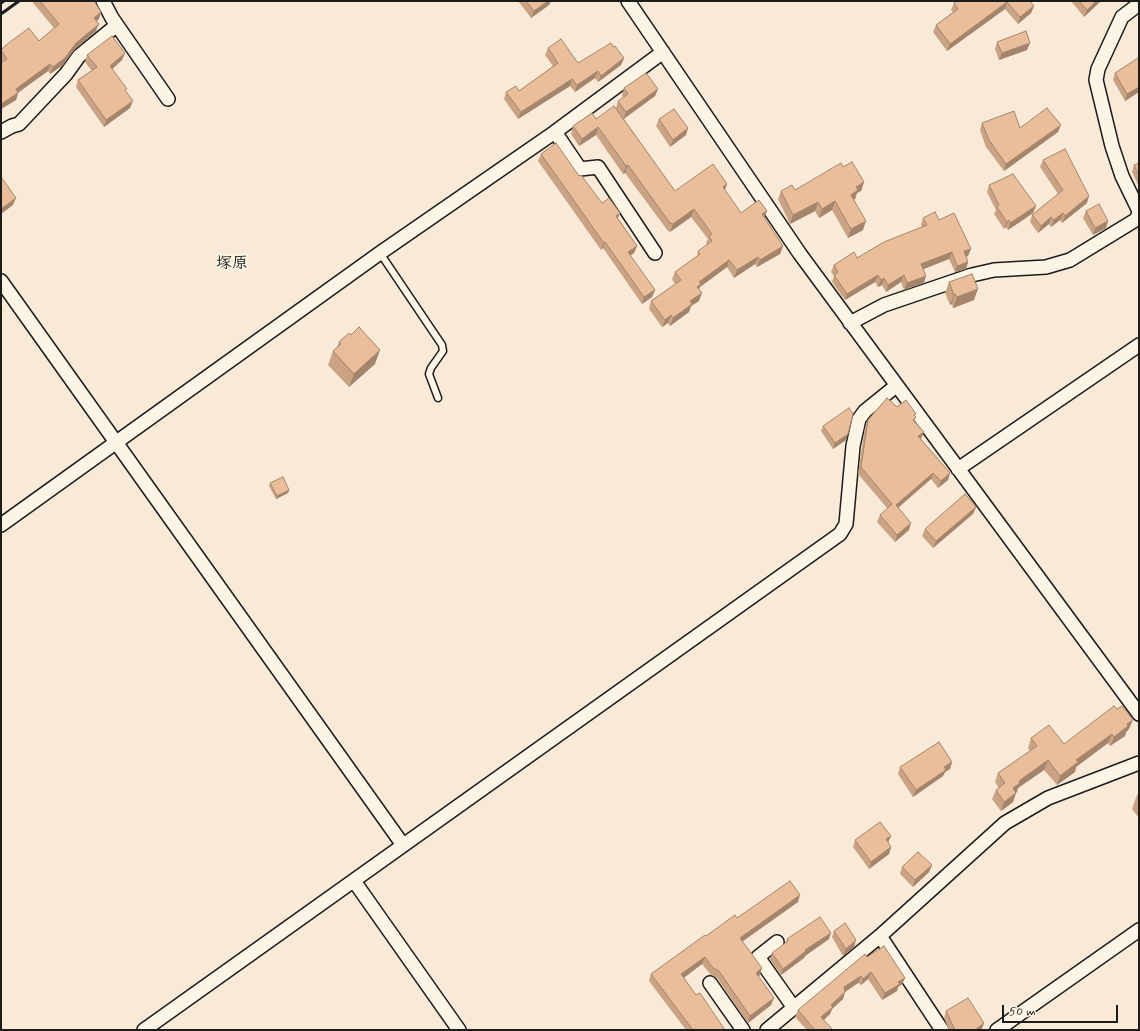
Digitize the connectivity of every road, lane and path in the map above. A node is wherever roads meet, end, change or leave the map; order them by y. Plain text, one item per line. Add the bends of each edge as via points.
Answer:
1 (103, 1) edge
2 (628, 1) edge
3 (1139, 4) edge
4 (117, 25) junction
5 (662, 52) junction
6 (168, 99) dead end
7 (1, 132) edge
8 (554, 132) junction
9 (380, 253) junction
10 (655, 253) dead end
11 (1, 281) edge
12 (850, 323) junction
13 (1139, 345) edge
14 (896, 386) junction
15 (438, 398) dead end
16 (116, 442) junction
17 (958, 469) junction
18 (1, 525) edge
19 (1139, 714) edge
20 (1139, 762) edge
21 (403, 845) junction
22 (354, 881) junction
23 (1139, 930) edge
24 (880, 936) junction
25 (777, 942) dead end
26 (710, 982) dead end
27 (794, 1008) junction
28 (144, 1030) edge
29 (459, 1030) edge
30 (744, 1030) edge
31 (767, 1030) edge
32 (942, 1030) edge
33 (997, 1030) edge

1 - 4 street
2 - 5 street
3 - 12 street via 1122,17 1098,69 1096,80 1112,146 1122,176 1139,211 1137,219 1070,260 1046,267 994,270 972,275 884,305
4 - 6 street
4 - 7 street via 79,56 66,74 19,124
5 - 8 street
5 - 12 street
8 - 9 street
8 - 10 street via 580,169 598,168
9 - 15 lane via 442,345 443,351 429,374
9 - 16 street
11 - 16 street
12 - 14 street
13 - 17 street
14 - 17 street
14 - 21 street via 859,419 853,446 846,524 840,534
16 - 18 street
16 - 21 street
17 - 19 street
20 - 24 street via 1048,798 1005,823
21 - 22 street
22 - 28 street
22 - 29 street
23 - 33 street
24 - 27 street
24 - 32 street
25 - 27 street via 758,956
26 - 30 street
27 - 31 street

